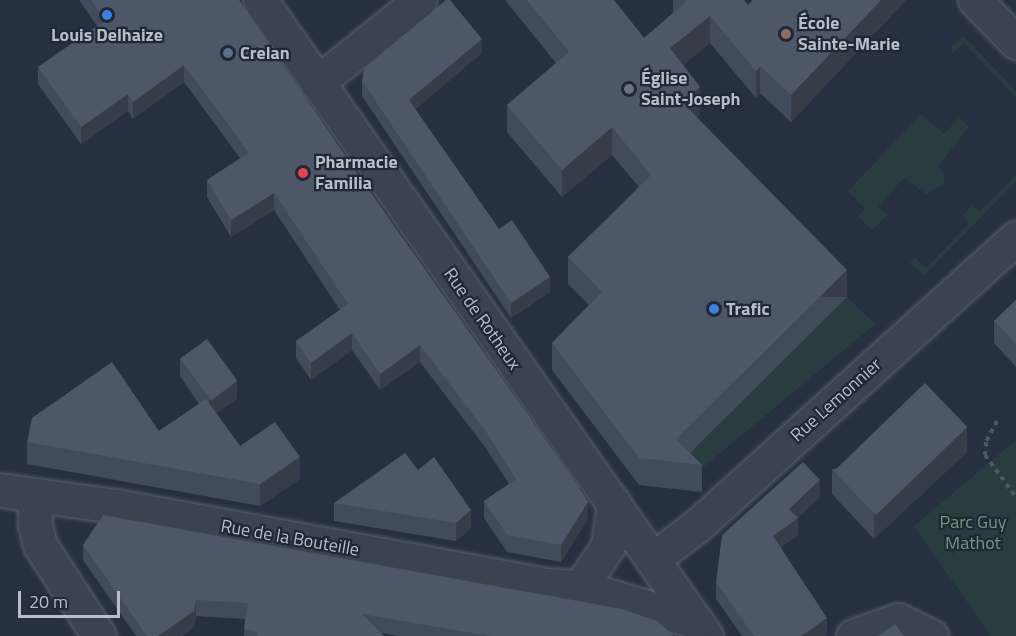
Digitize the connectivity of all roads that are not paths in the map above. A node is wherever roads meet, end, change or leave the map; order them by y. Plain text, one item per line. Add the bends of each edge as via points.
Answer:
1 (260, 0) edge
2 (420, 0) edge
3 (975, 0) edge
4 (1016, 42) edge
5 (317, 83) junction
6 (1016, 238) edge
7 (0, 490) edge
8 (35, 495) junction
9 (614, 503) junction
10 (653, 559) junction
11 (586, 580) junction
12 (614, 597) junction
13 (701, 629) edge
14 (99, 636) edge
15 (853, 636) edge
16 (931, 636) edge

1 - 5 street, Rue de Rotheux
2 - 5 street
3 - 4 street
5 - 9 street, Rue de Rotheux
6 - 10 street, Rue Lemonnier via 699,524
7 - 8 street, Rue de la Bouteille
8 - 11 street, Rue de la Bouteille via 548,585
8 - 14 street via 40,545
9 - 10 street, Rue de Rotheux
9 - 11 street via 608,546
10 - 11 street, Rue de la Bouteille via 633,557
10 - 12 street via 645,584 628,596
10 - 13 street, Rue de Rotheux
11 - 12 street, Rue de la Bouteille
12 - 13 street, Rue de la Bouteille
15 - 16 street via 898,620

